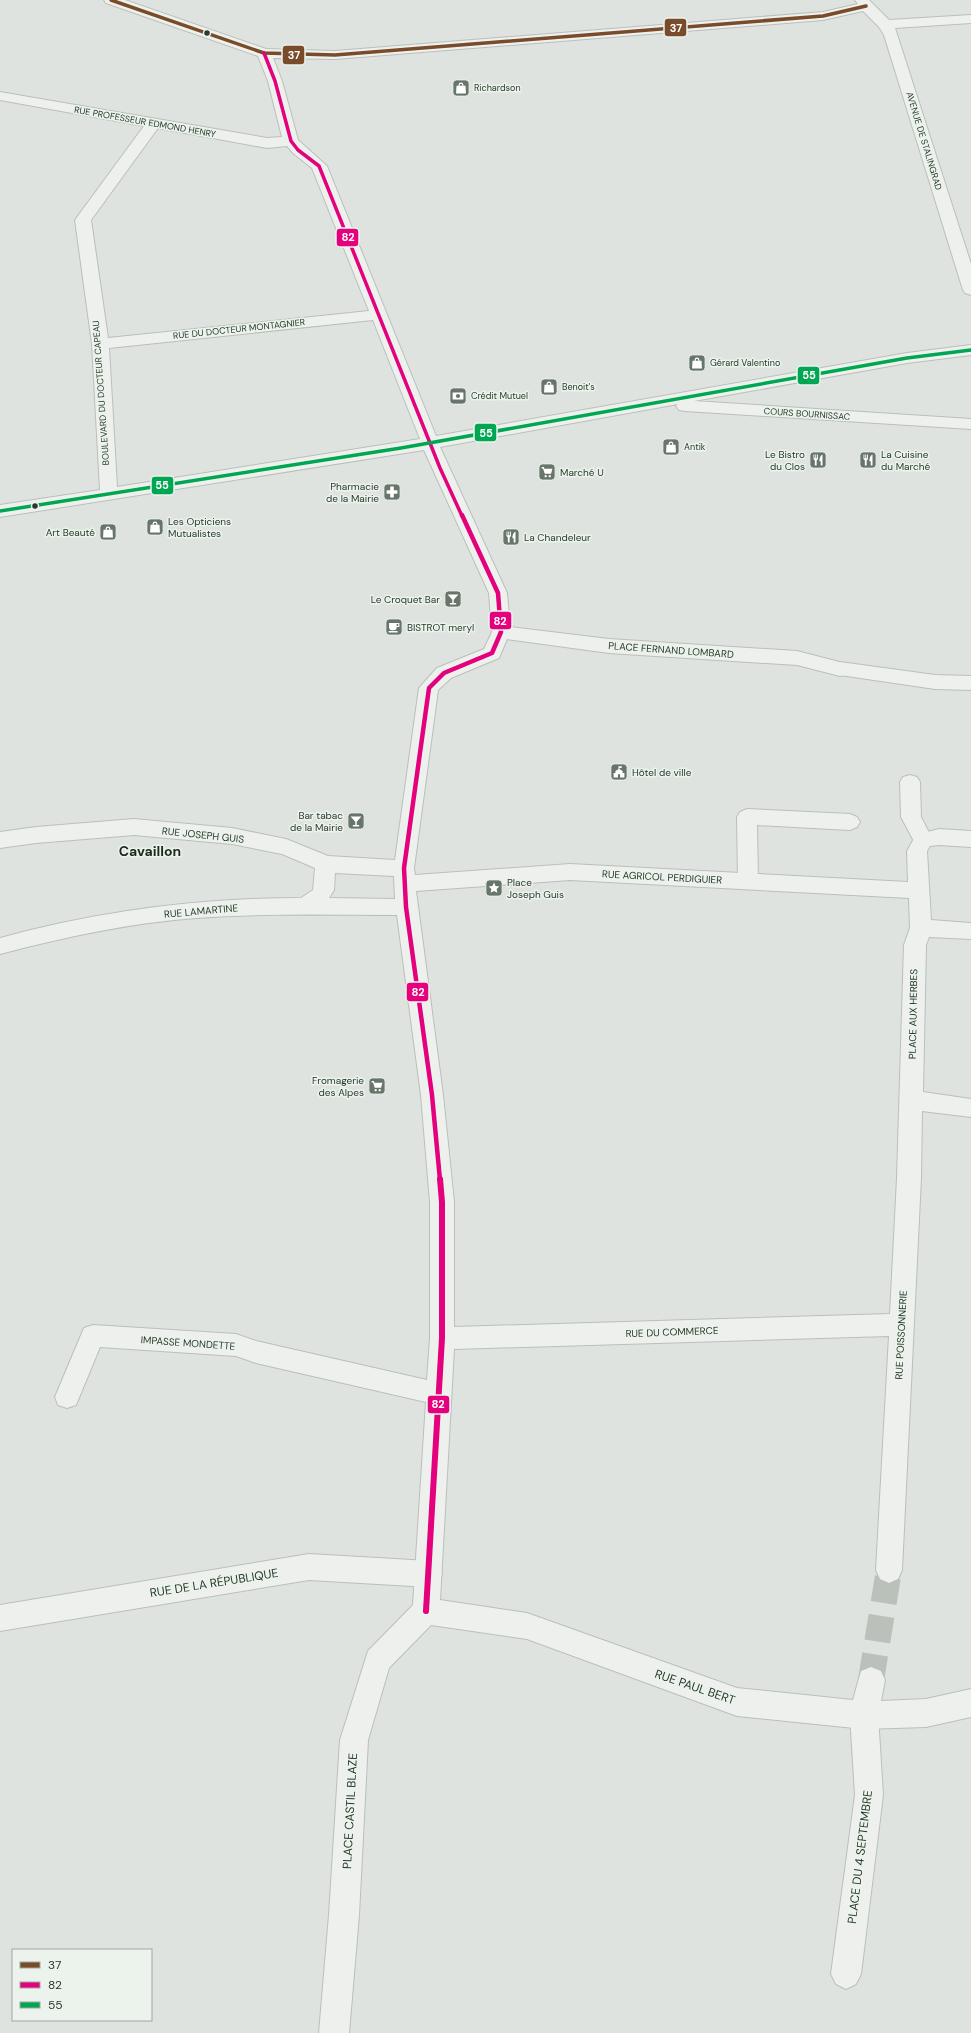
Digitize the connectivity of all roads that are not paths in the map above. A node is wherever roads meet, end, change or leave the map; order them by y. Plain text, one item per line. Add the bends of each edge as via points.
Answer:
1 (111, 0) edge
2 (864, 3) edge
3 (971, 19) edge
4 (887, 24) junction
5 (264, 53) junction
6 (0, 96) edge
7 (153, 124) junction
8 (290, 141) junction
9 (971, 290) edge
10 (377, 315) junction
11 (100, 344) junction
12 (971, 350) edge
13 (642, 404) junction
14 (971, 424) edge
15 (429, 443) junction
16 (109, 493) junction
17 (0, 511) edge
18 (501, 632) junction
19 (971, 683) edge
20 (910, 782) dead end
21 (850, 822) dead end
22 (971, 839) edge
23 (0, 840) edge
24 (923, 840) junction
25 (325, 864) junction
26 (748, 881) junction
27 (405, 886) junction
28 (920, 891) junction
29 (304, 906) junction
30 (921, 928) junction
31 (971, 931) edge
32 (0, 946) edge
33 (912, 1100) junction
34 (971, 1108) edge
35 (901, 1325) junction
36 (442, 1338) junction
37 (440, 1394) junction
38 (67, 1397) dead end
39 (888, 1570) tunnel mouth
40 (429, 1574) junction
41 (426, 1611) junction
42 (0, 1618) edge
43 (871, 1680) tunnel mouth
44 (971, 1703) edge
45 (864, 1715) junction
46 (846, 1974) dead end
47 (334, 2033) edge

1 - 5 street
2 - 4 street
2 - 5 street via 823,16 335,55
3 - 4 street
4 - 9 street, AVENUE DE STALINGRAD
5 - 8 street via 275,81
6 - 7 street, RUE PROFESSEUR EDMOND HENRY
7 - 8 street, RUE PROFESSEUR EDMOND HENRY via 267,143
7 - 11 street, BOULEVARD DU DOCTEUR CAPEAU via 83,220
8 - 10 street via 319,166
10 - 11 street, RUE DU DOCTEUR MONTAGNIER
10 - 15 street
11 - 16 street, BOULEVARD DU DOCTEUR CAPEAU
12 - 13 street, COURS BOURNISSAC via 907,358
13 - 14 street, COURS BOURNISSAC
13 - 15 street, COURS BOURNISSAC
15 - 16 street, COURS BOURNISSAC
15 - 18 street via 498,593
16 - 17 street, COURS BOURNISSAC
18 - 19 street, PLACE FERNAND LOMBARD via 609,646 796,658 840,669 934,682
18 - 27 street via 492,653 444,673 429,688
20 - 24 street via 910,817
21 - 26 street via 747,817
22 - 24 street via 939,837
23 - 25 street, RUE JOSEPH GUIS via 134,827 232,836 286,847
24 - 28 street, PLACE AUX HERBES via 917,851
25 - 27 street, RUE JOSEPH GUIS
25 - 29 street via 323,894 314,903
26 - 27 street, RUE AGRICOL PERDIGUIER via 570,872
26 - 28 street, RUE AGRICOL PERDIGUIER
27 - 29 street, RUE LAMARTINE
27 - 36 street via 432,1095 442,1202
28 - 30 street, PLACE AUX HERBES
29 - 32 street, RUE LAMARTINE via 223,908 150,915 45,933
30 - 31 street
30 - 33 street, PLACE AUX HERBES via 915,946
33 - 34 street
33 - 35 street, RUE POISSONNERIE
35 - 36 street, RUE DU COMMERCE
35 - 39 street, RUE POISSONNERIE
36 - 37 street
37 - 38 street, IMPASSE MONDETTE via 256,1352 236,1345 93,1336
37 - 40 street
40 - 41 street
40 - 42 street, RUE DE LA RÉPUBLIQUE via 308,1567
41 - 45 street, RUE PAUL BERT via 527,1626 737,1702
41 - 47 street, PLACE CASTIL BLAZE via 378,1660 354,1740
43 - 45 street
44 - 45 street, RUE PAUL BERT via 926,1713
45 - 46 street, PLACE DU 4 SEPTEMBRE via 869,1795

